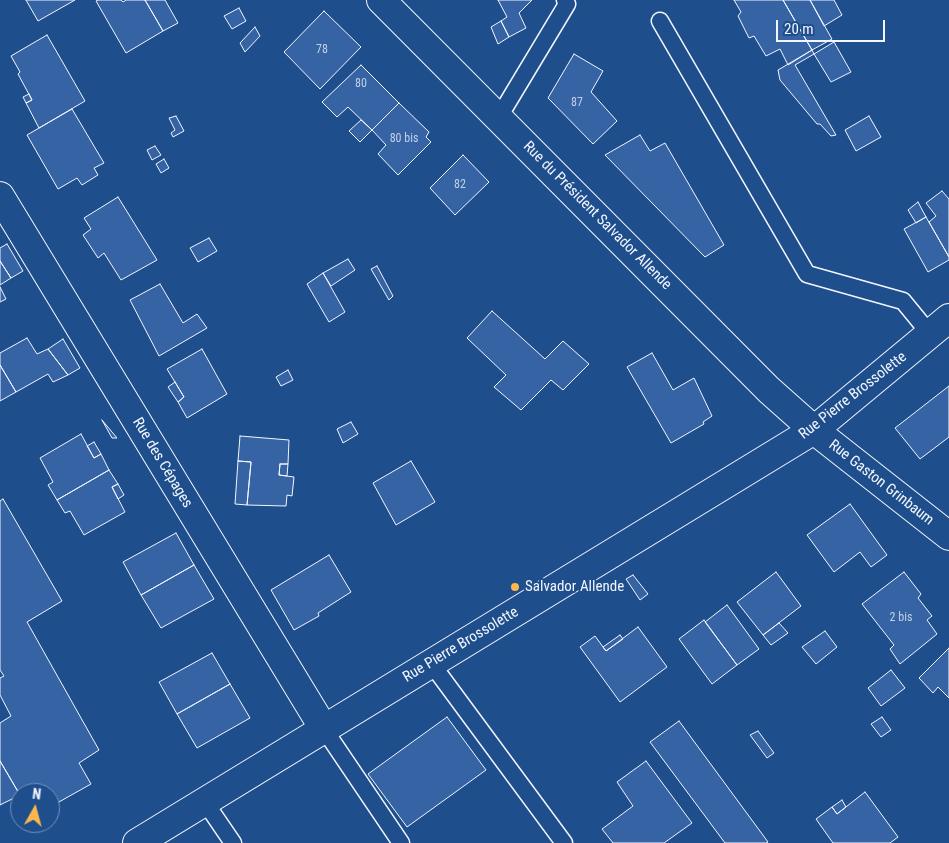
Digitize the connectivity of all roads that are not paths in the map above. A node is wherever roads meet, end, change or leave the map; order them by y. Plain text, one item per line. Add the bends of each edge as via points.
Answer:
1 (381, 0) edge
2 (565, 0) edge
3 (660, 21) dead end
4 (499, 117) junction
5 (0, 196) edge
6 (940, 326) edge
7 (814, 430) junction
8 (949, 536) edge
9 (431, 663) junction
10 (324, 729) junction
11 (205, 802) junction
12 (137, 843) edge
13 (233, 843) edge
14 (401, 843) edge
15 (564, 843) edge

1 - 4 street, Rue du Président Salvador Allende
2 - 4 lane via 567,4
3 - 6 lane via 807,274 903,301
4 - 7 street, Rue du Président Salvador Allende via 769,390
5 - 10 street, Rue des Cépages
6 - 7 street, Rue Pierre Brossolette
7 - 8 street, Rue Gaston Grinbaum
7 - 9 street, Rue Pierre Brossolette
9 - 10 street, Rue Pierre Brossolette
9 - 15 lane
10 - 11 street, Rue Pierre Brossolette
10 - 14 lane
11 - 12 street, Rue Pierre Brossolette
11 - 13 lane

